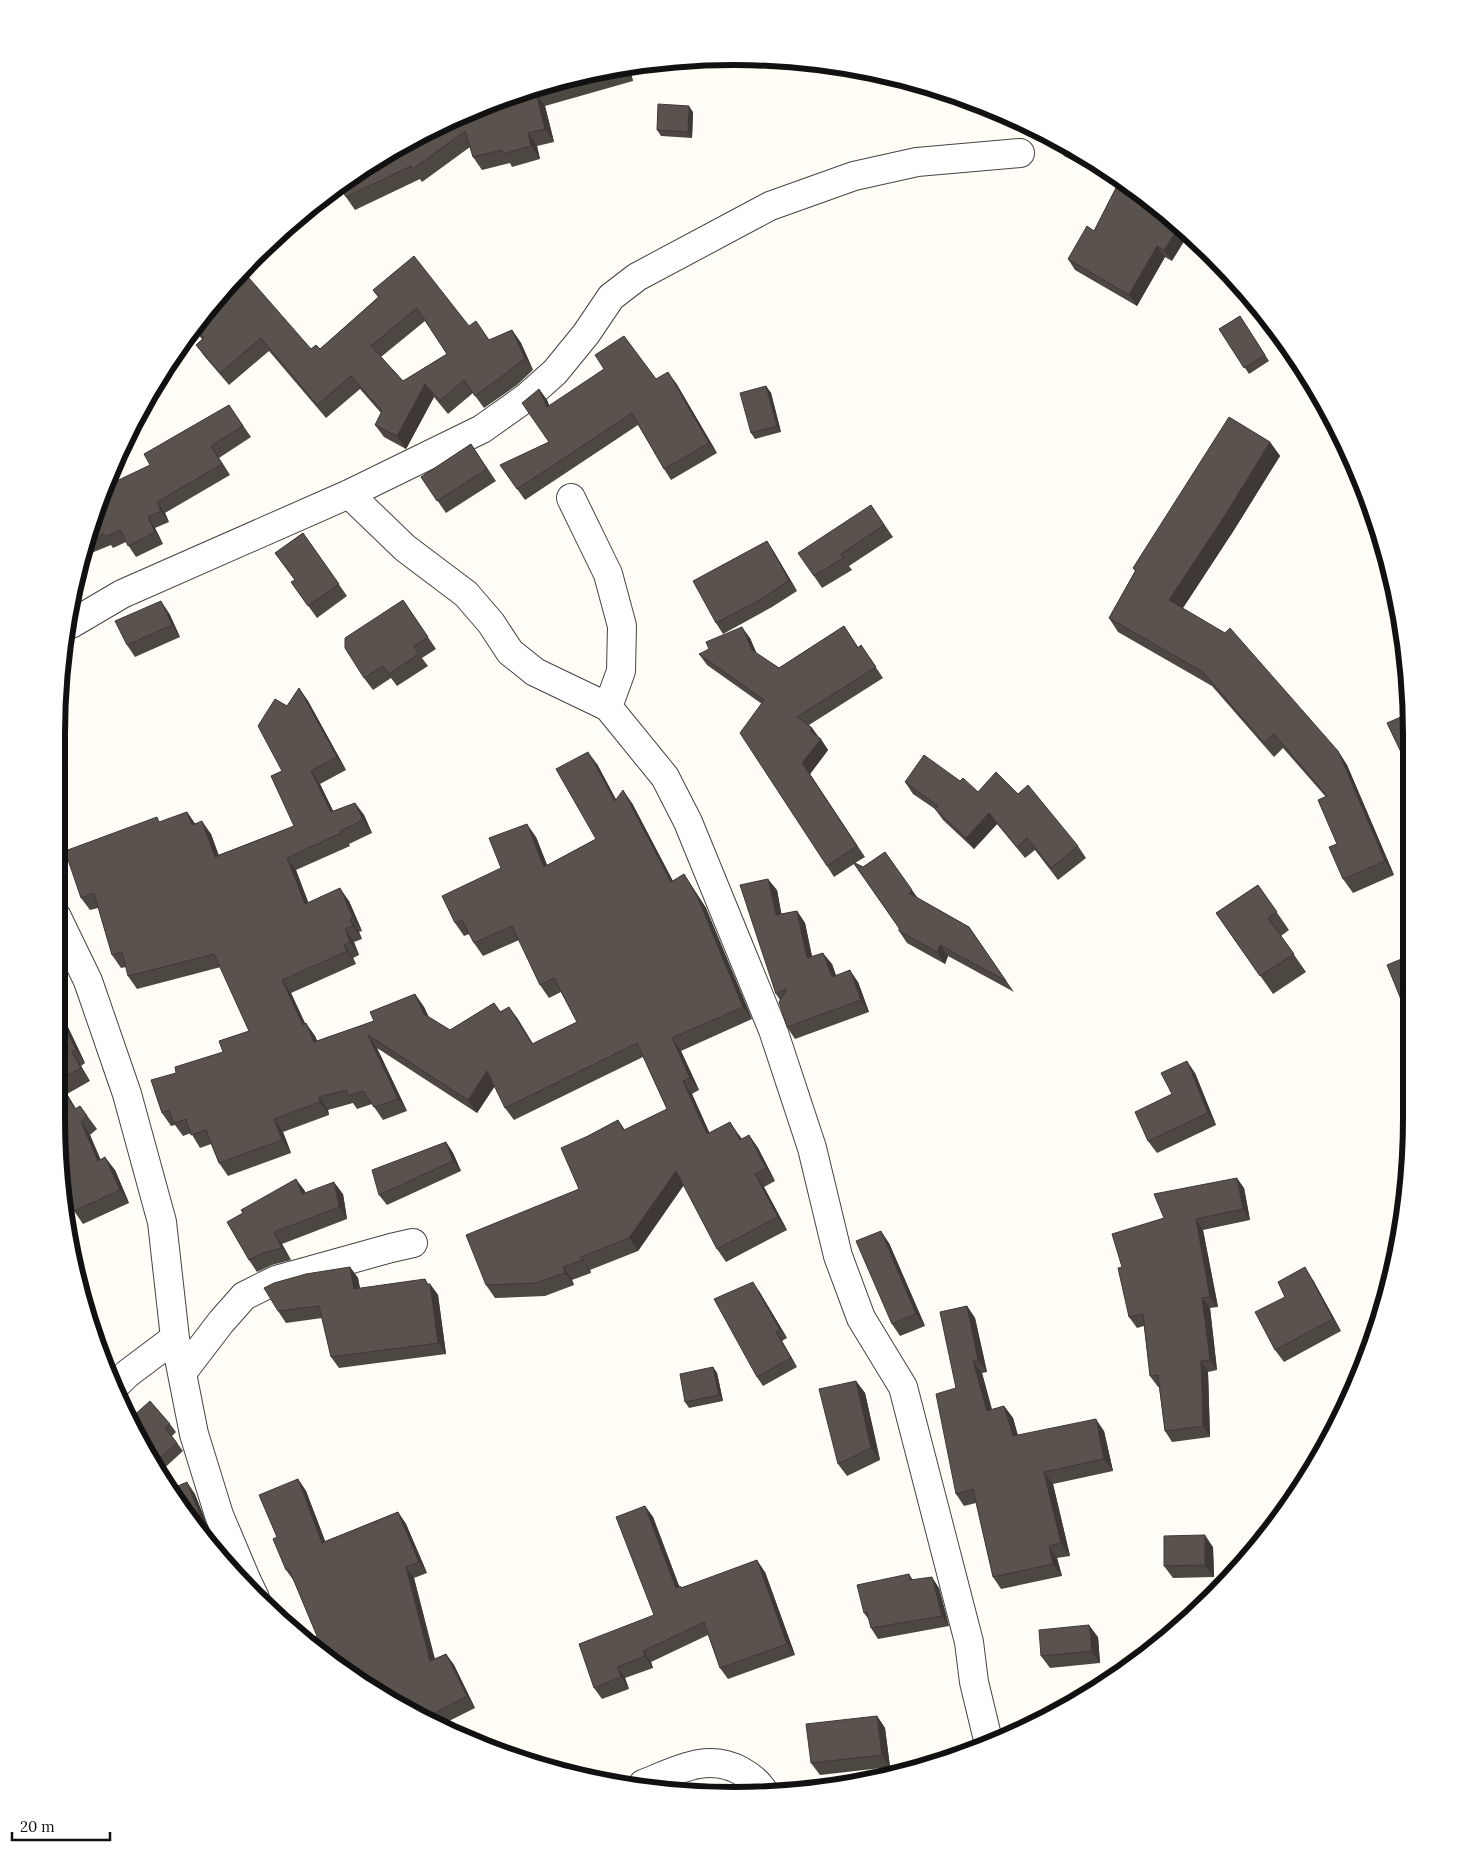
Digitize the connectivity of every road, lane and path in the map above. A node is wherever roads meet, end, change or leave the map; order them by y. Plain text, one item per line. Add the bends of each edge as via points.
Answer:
1 (1020, 153) dead end
2 (349, 494) junction
3 (571, 498) dead end
4 (75, 622) edge
5 (608, 707) junction
6 (65, 933) edge
7 (413, 1243) dead end
8 (175, 1338) junction
9 (182, 1373) junction
10 (119, 1382) edge
11 (243, 1572) edge
12 (987, 1737) edge
13 (650, 1781) edge
14 (759, 1786) edge

1 - 2 street via 917,162 854,176 770,206 637,277 611,297 555,372 528,397 482,429
2 - 4 street via 122,594
2 - 5 street via 406,548 466,594 492,623 510,652 535,672
3 - 5 street via 608,574 622,626 621,671
5 - 12 street via 665,777 688,822 773,1030 812,1148 838,1256 861,1318 903,1387 970,1642 974,1682
6 - 8 street via 88,980 127,1094 162,1222
7 - 9 street via 276,1280 244,1296
8 - 9 street
8 - 10 street
9 - 11 street via 194,1434 219,1516
13 - 14 street via 696,1764 715,1762 735,1767

